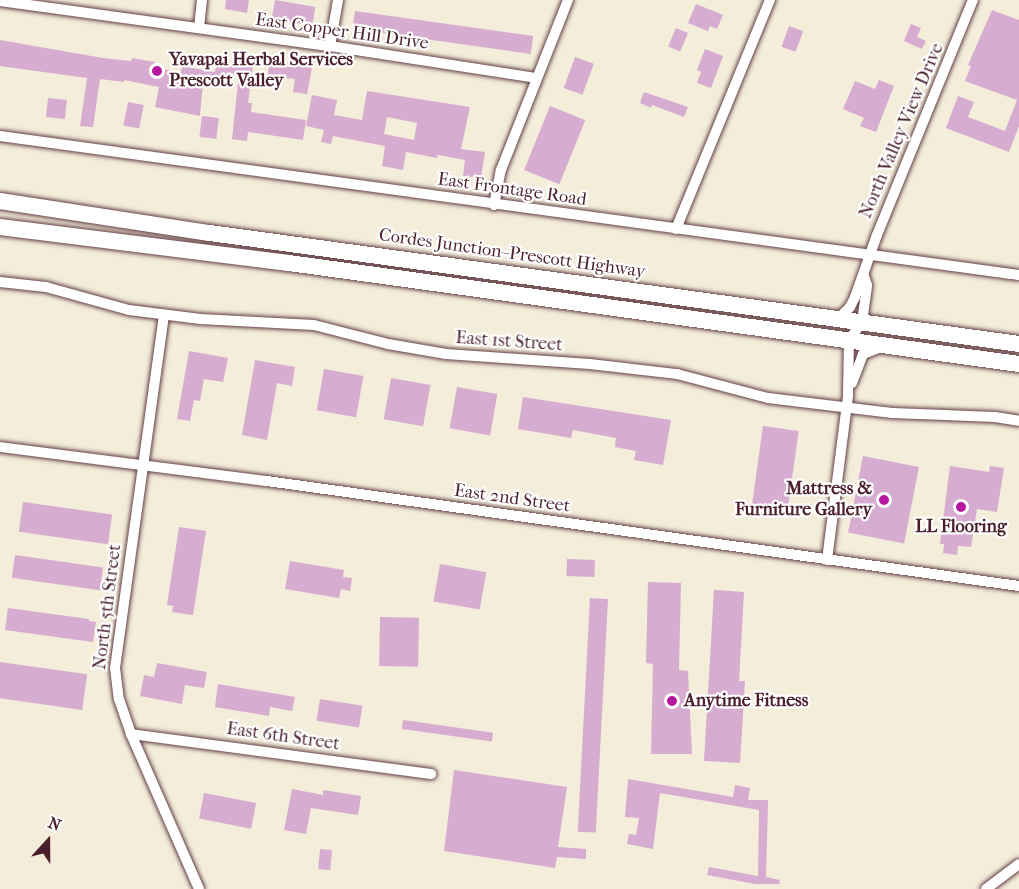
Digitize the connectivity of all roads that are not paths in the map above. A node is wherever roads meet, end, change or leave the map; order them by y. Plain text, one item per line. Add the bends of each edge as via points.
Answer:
1 (202, 0) edge
2 (338, 0) edge
3 (568, 0) edge
4 (770, 0) edge
5 (973, 0) edge
6 (0, 1) edge
7 (71, 5) edge
8 (199, 28) junction
9 (330, 46) junction
10 (536, 78) junction
11 (0, 136) edge
12 (0, 201) edge
13 (494, 205) junction
14 (0, 227) edge
15 (676, 229) junction
16 (870, 255) junction
17 (1019, 275) edge
18 (864, 276) junction
19 (0, 282) edge
20 (164, 315) junction
21 (838, 319) junction
22 (862, 322) junction
23 (849, 340) junction
24 (1019, 344) edge
25 (887, 346) junction
26 (1019, 364) edge
27 (848, 395) junction
28 (847, 407) junction
29 (1019, 421) edge
30 (0, 447) edge
31 (143, 464) junction
32 (827, 560) junction
33 (1019, 586) edge
34 (131, 734) junction
35 (431, 774) dead end
36 (1019, 864) edge
37 (199, 889) edge
38 (986, 889) edge

1 - 8 street
2 - 9 street
3 - 10 street
4 - 15 street
5 - 16 street, North Valley View Drive
6 - 7 street, East Copper Hill Drive
7 - 8 street, East Copper Hill Drive
8 - 9 street, East Copper Hill Drive
9 - 10 street, East Copper Hill Drive
10 - 13 street via 501,170
11 - 13 street, East Frontage Road
12 - 21 main road, Cordes Junction–Prescott Highway
13 - 15 street, East Frontage Road
14 - 23 main road
15 - 16 street, East Frontage Road
16 - 17 street, East Frontage Road
16 - 18 street, North Valley View Drive
18 - 21 street, North Valley View Drive via 853,303
18 - 22 street, North Valley View Drive via 867,285
19 - 20 street, East 1st Street via 46,287 129,310
20 - 28 street, East 1st Street via 314,325 446,354 677,374 768,398
20 - 31 street, North 5th Street
21 - 22 main road, Cordes Junction–Prescott Highway
22 - 23 street, North Valley View Drive
22 - 24 main road, Cordes Junction–Prescott Highway
23 - 25 main road
23 - 27 street
25 - 26 main road
25 - 27 street via 863,354
27 - 28 street
28 - 29 street, East 1st Street
28 - 32 street
30 - 31 street, East 2nd Street
31 - 32 street, East 2nd Street
31 - 34 street, North 5th Street via 115,668 119,699
32 - 33 street, East 2nd Street
34 - 35 street, East 6th Street
34 - 37 street, North 5th Street
36 - 38 street

